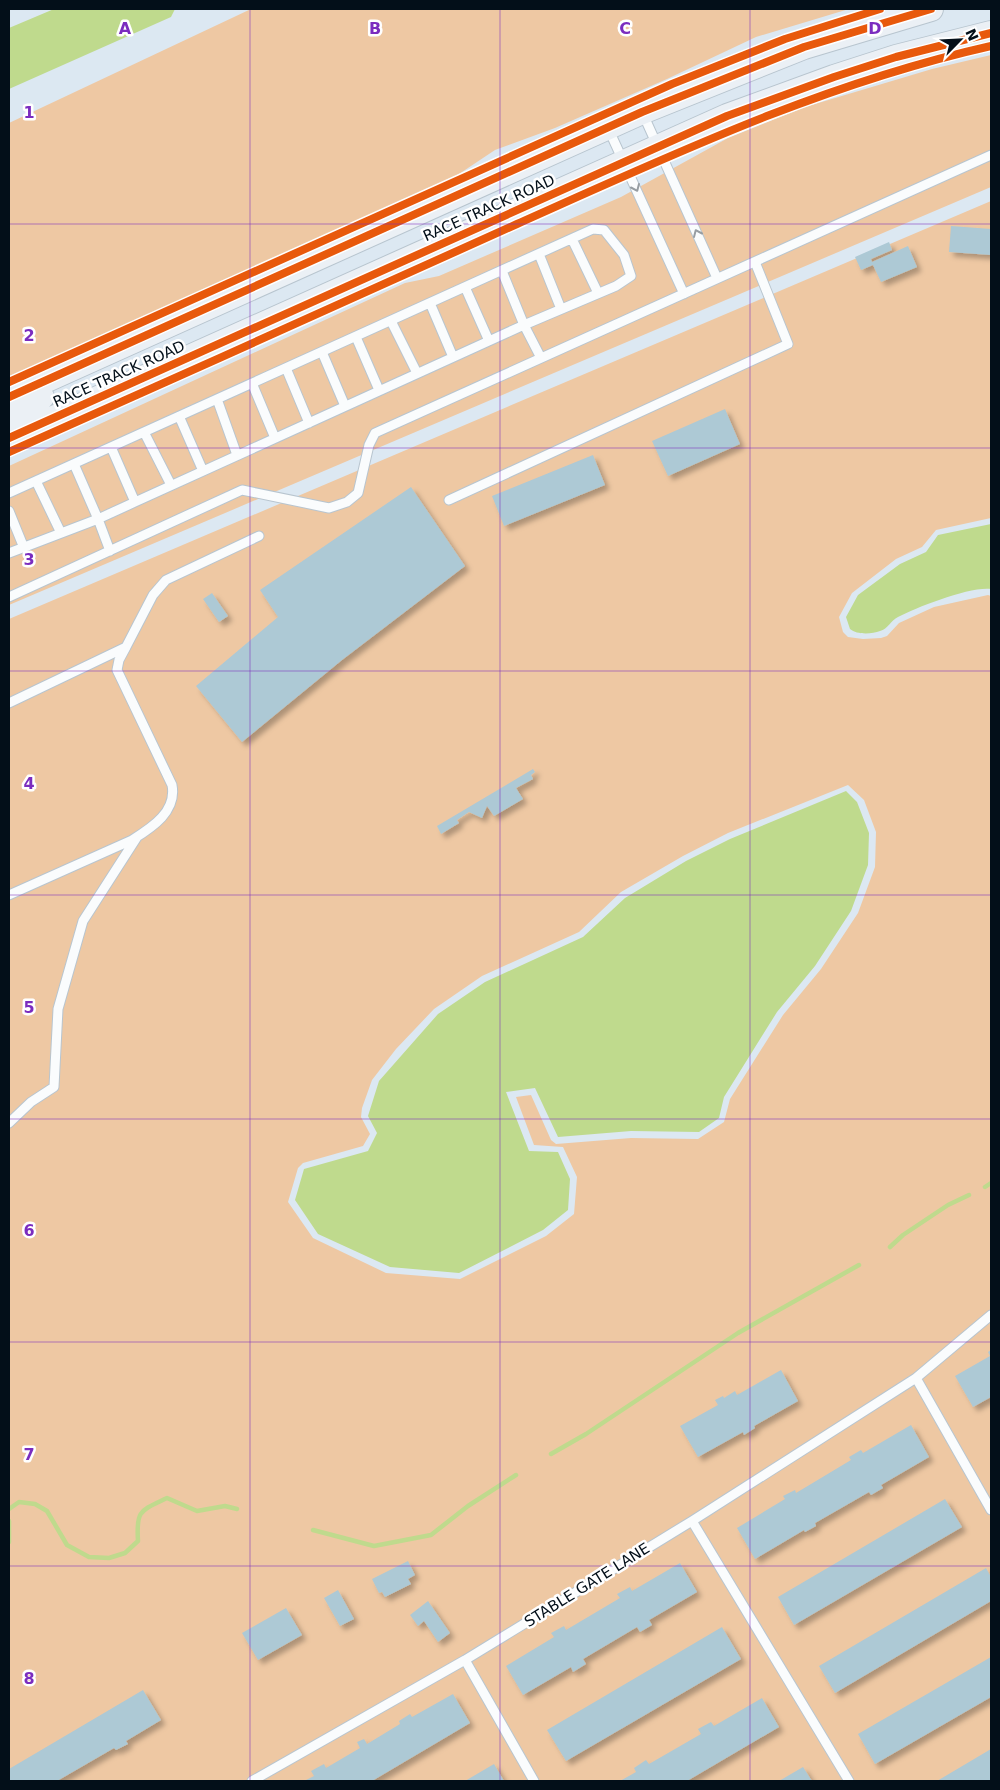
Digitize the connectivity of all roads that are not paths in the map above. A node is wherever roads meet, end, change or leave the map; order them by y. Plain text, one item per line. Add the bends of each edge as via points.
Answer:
1 (931, 9) edge
2 (991, 33) edge
3 (642, 112) junction
4 (608, 128) junction
5 (658, 146) junction
6 (991, 156) edge
7 (625, 162) junction
8 (572, 239) junction
9 (539, 254) junction
10 (754, 262) junction
11 (502, 270) junction
12 (716, 278) junction
13 (465, 287) junction
14 (598, 294) junction
15 (684, 294) junction
16 (430, 303) junction
17 (561, 309) junction
18 (391, 321) junction
19 (524, 324) junction
20 (356, 336) junction
21 (489, 341) junction
22 (322, 352) junction
23 (453, 357) junction
24 (541, 358) junction
25 (75, 368) junction
26 (286, 368) junction
27 (417, 373) junction
28 (252, 383) junction
29 (380, 390) junction
30 (9, 398) edge
31 (217, 399) junction
32 (345, 406) junction
33 (9, 416) edge
34 (179, 416) junction
35 (309, 423) junction
36 (144, 432) junction
37 (9, 438) edge
38 (276, 438) junction
39 (111, 447) junction
40 (237, 455) junction
41 (74, 464) junction
42 (203, 471) junction
43 (36, 481) junction
44 (171, 485) junction
45 (9, 493) edge
46 (449, 500) dead end
47 (135, 502) junction
48 (9, 510) edge
49 (98, 519) junction
50 (61, 533) junction
51 (259, 536) dead end
52 (24, 548) junction
53 (110, 551) junction
54 (9, 553) edge
55 (9, 597) edge
56 (126, 647) junction
57 (9, 703) edge
58 (138, 836) junction
59 (9, 895) edge
60 (9, 1123) edge
61 (991, 1315) edge
62 (916, 1378) junction
63 (991, 1510) edge
64 (692, 1521) junction
65 (465, 1660) junction
66 (252, 1781) edge
67 (534, 1781) edge
68 (849, 1781) edge

1 - 3 main road, RACE TRACK ROAD via 804,47
2 - 5 main road, RACE TRACK ROAD via 896,57 834,77
3 - 4 main road, RACE TRACK ROAD
3 - 5 lane
4 - 7 lane
4 - 25 main road, RACE TRACK ROAD
5 - 7 main road, RACE TRACK ROAD
12 -> 5 lane
6 - 10 lane
7 -> 15 lane
7 - 37 main road, RACE TRACK ROAD
8 - 9 lane
8 - 14 lane
8 - 14 lane via 593,229 604,230 624,255 631,276
9 - 11 lane
9 - 17 lane
10 - 12 lane
10 - 46 lane via 788,344
11 - 13 lane
11 - 19 lane
12 - 15 lane
13 - 16 lane
13 - 21 lane
14 - 17 lane
15 - 24 lane
16 - 18 lane
16 - 23 lane
17 - 19 lane
18 - 20 lane
18 - 27 lane
19 - 21 lane
19 - 24 lane
20 - 22 lane
20 - 29 lane
21 - 23 lane
22 - 26 lane
22 - 32 lane
23 - 27 lane
24 - 53 lane via 375,433 358,493 347,502 329,508 242,490
25 - 30 main road, RACE TRACK ROAD
25 - 33 main road via 34,404
26 - 28 lane
26 - 35 lane
27 - 29 lane
28 - 31 lane
28 - 38 lane
29 - 32 lane
31 - 34 lane
31 - 40 lane
32 - 35 lane
34 - 36 lane
34 - 42 lane
35 - 38 lane
36 - 39 lane
36 - 44 lane
38 - 40 lane
39 - 41 lane
39 - 47 lane
40 - 42 lane
41 - 43 lane
41 - 49 lane
42 - 44 lane
43 - 45 lane
43 - 50 lane
44 - 47 lane
47 - 49 lane
48 - 52 lane
49 - 50 lane
49 - 53 lane
50 - 52 lane
51 - 56 lane via 166,580 153,594
52 - 54 lane
53 - 55 lane
56 - 57 lane
56 - 58 lane via 118,670 172,785 174,797 164,814
58 - 59 lane
58 - 60 lane via 83,921 58,1009 54,1087 31,1102
61 - 62 lane, STABLE GATE LANE
62 - 63 lane
62 - 64 lane, STABLE GATE LANE
64 - 65 lane, STABLE GATE LANE
64 - 68 lane
65 - 66 lane, STABLE GATE LANE
65 - 67 lane

